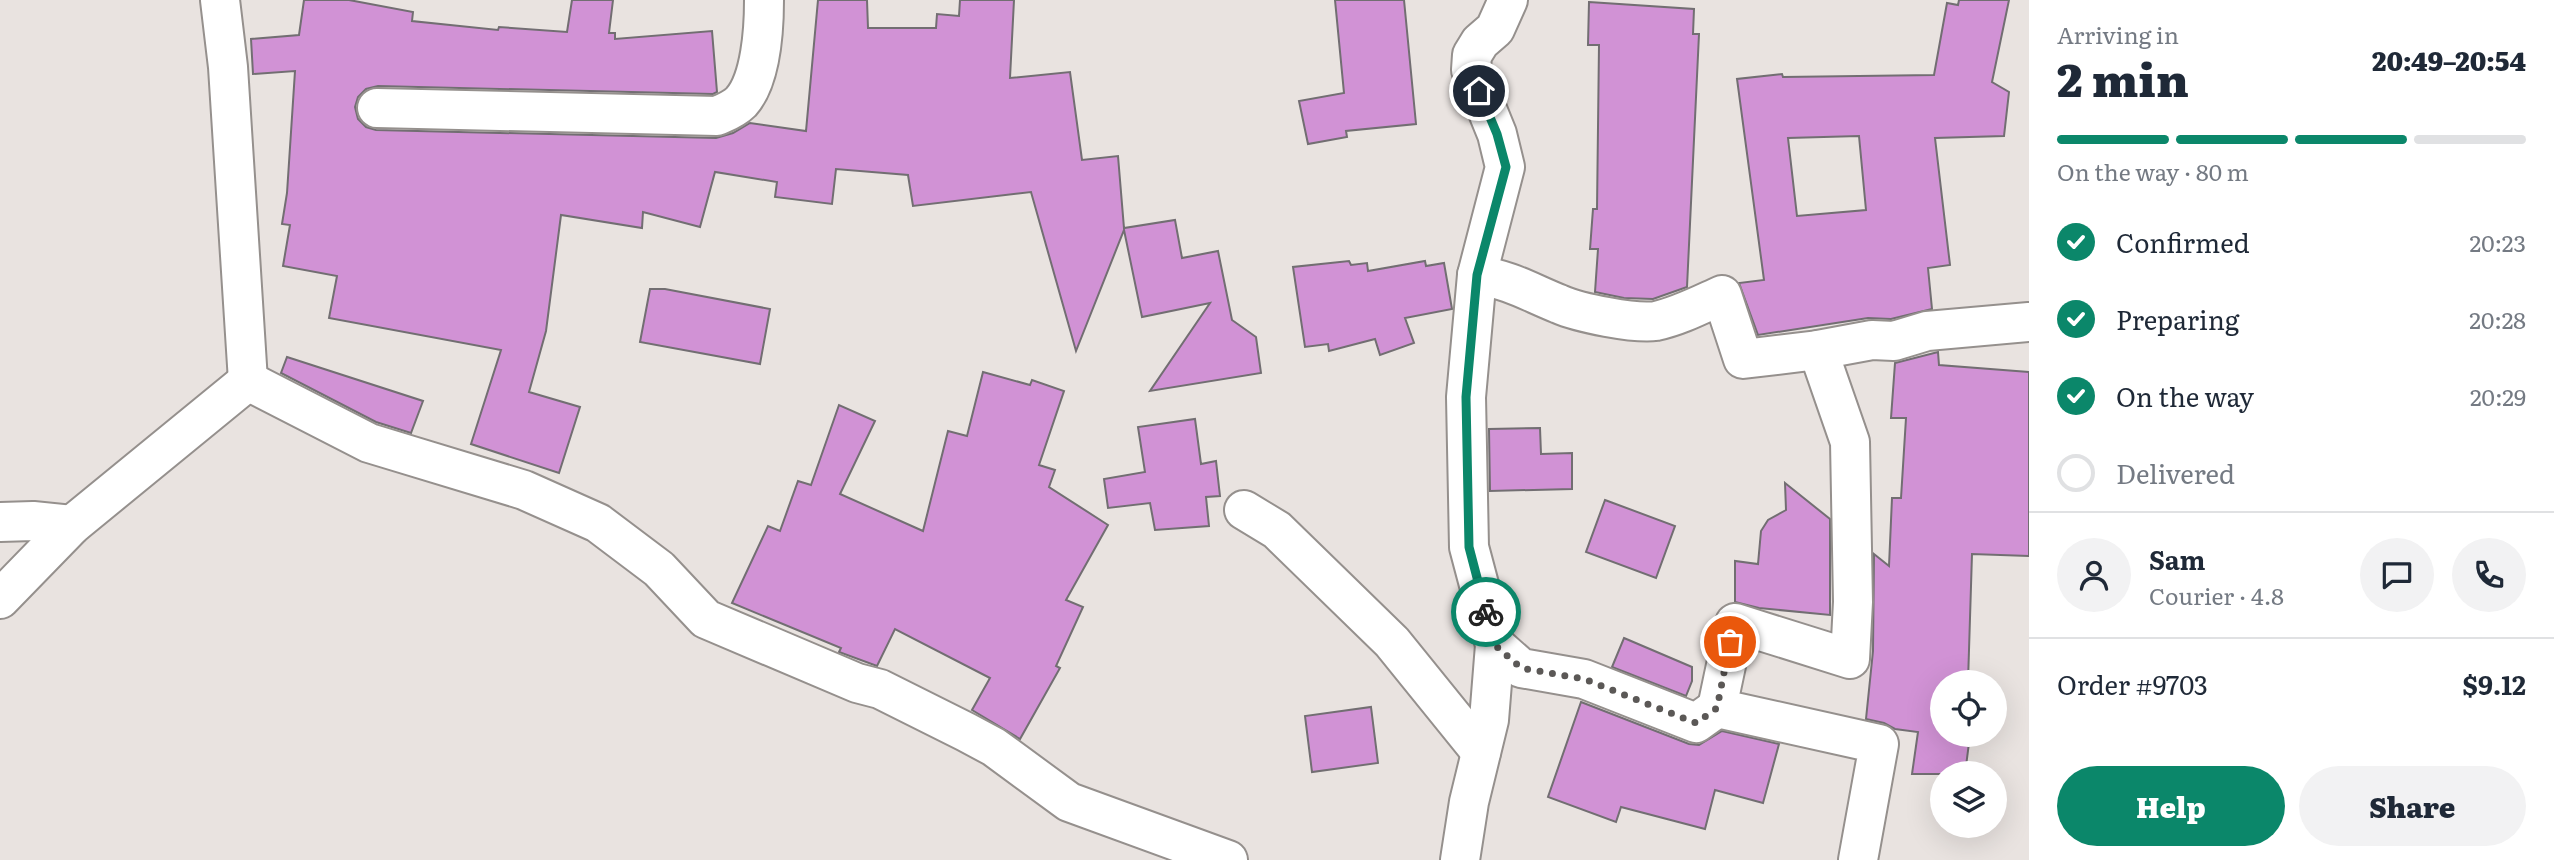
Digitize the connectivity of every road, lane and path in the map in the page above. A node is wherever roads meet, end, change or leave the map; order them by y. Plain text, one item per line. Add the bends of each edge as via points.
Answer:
1 (220, 0) edge
2 (764, 0) edge
3 (1508, 0) edge
4 (377, 108) dead end
5 (1477, 275) junction
6 (2029, 322) edge
7 (1818, 350) junction
8 (248, 381) junction
9 (1244, 510) dead end
10 (0, 522) edge
11 (72, 525) junction
12 (0, 599) edge
13 (1495, 645) junction
14 (1717, 708) junction
15 (1481, 752) junction
16 (1165, 850) edge
17 (1228, 860) edge
18 (1460, 860) edge
19 (1858, 860) edge

1 - 8 street
2 - 4 street via 756,75 743,100 717,117
3 - 5 street via 1496,29 1472,55 1471,70 1506,167
5 - 7 street via 1503,279 1562,306 1600,316 1653,321 1722,295 1743,359
5 - 13 street via 1466,397 1469,547
6 - 7 street via 1927,331 1894,341 1872,340
7 - 14 street via 1850,442 1850,659 1735,622
8 - 11 street
8 - 16 street via 369,443 524,490 598,523 659,569 706,619 880,689 994,747 1069,803
9 - 15 street via 1277,530 1392,642
10 - 11 street
11 - 12 street
13 - 14 street via 1521,668 1584,679 1696,723
13 - 15 street via 1489,720
14 - 19 street via 1879,744
15 - 18 street
16 - 17 street

